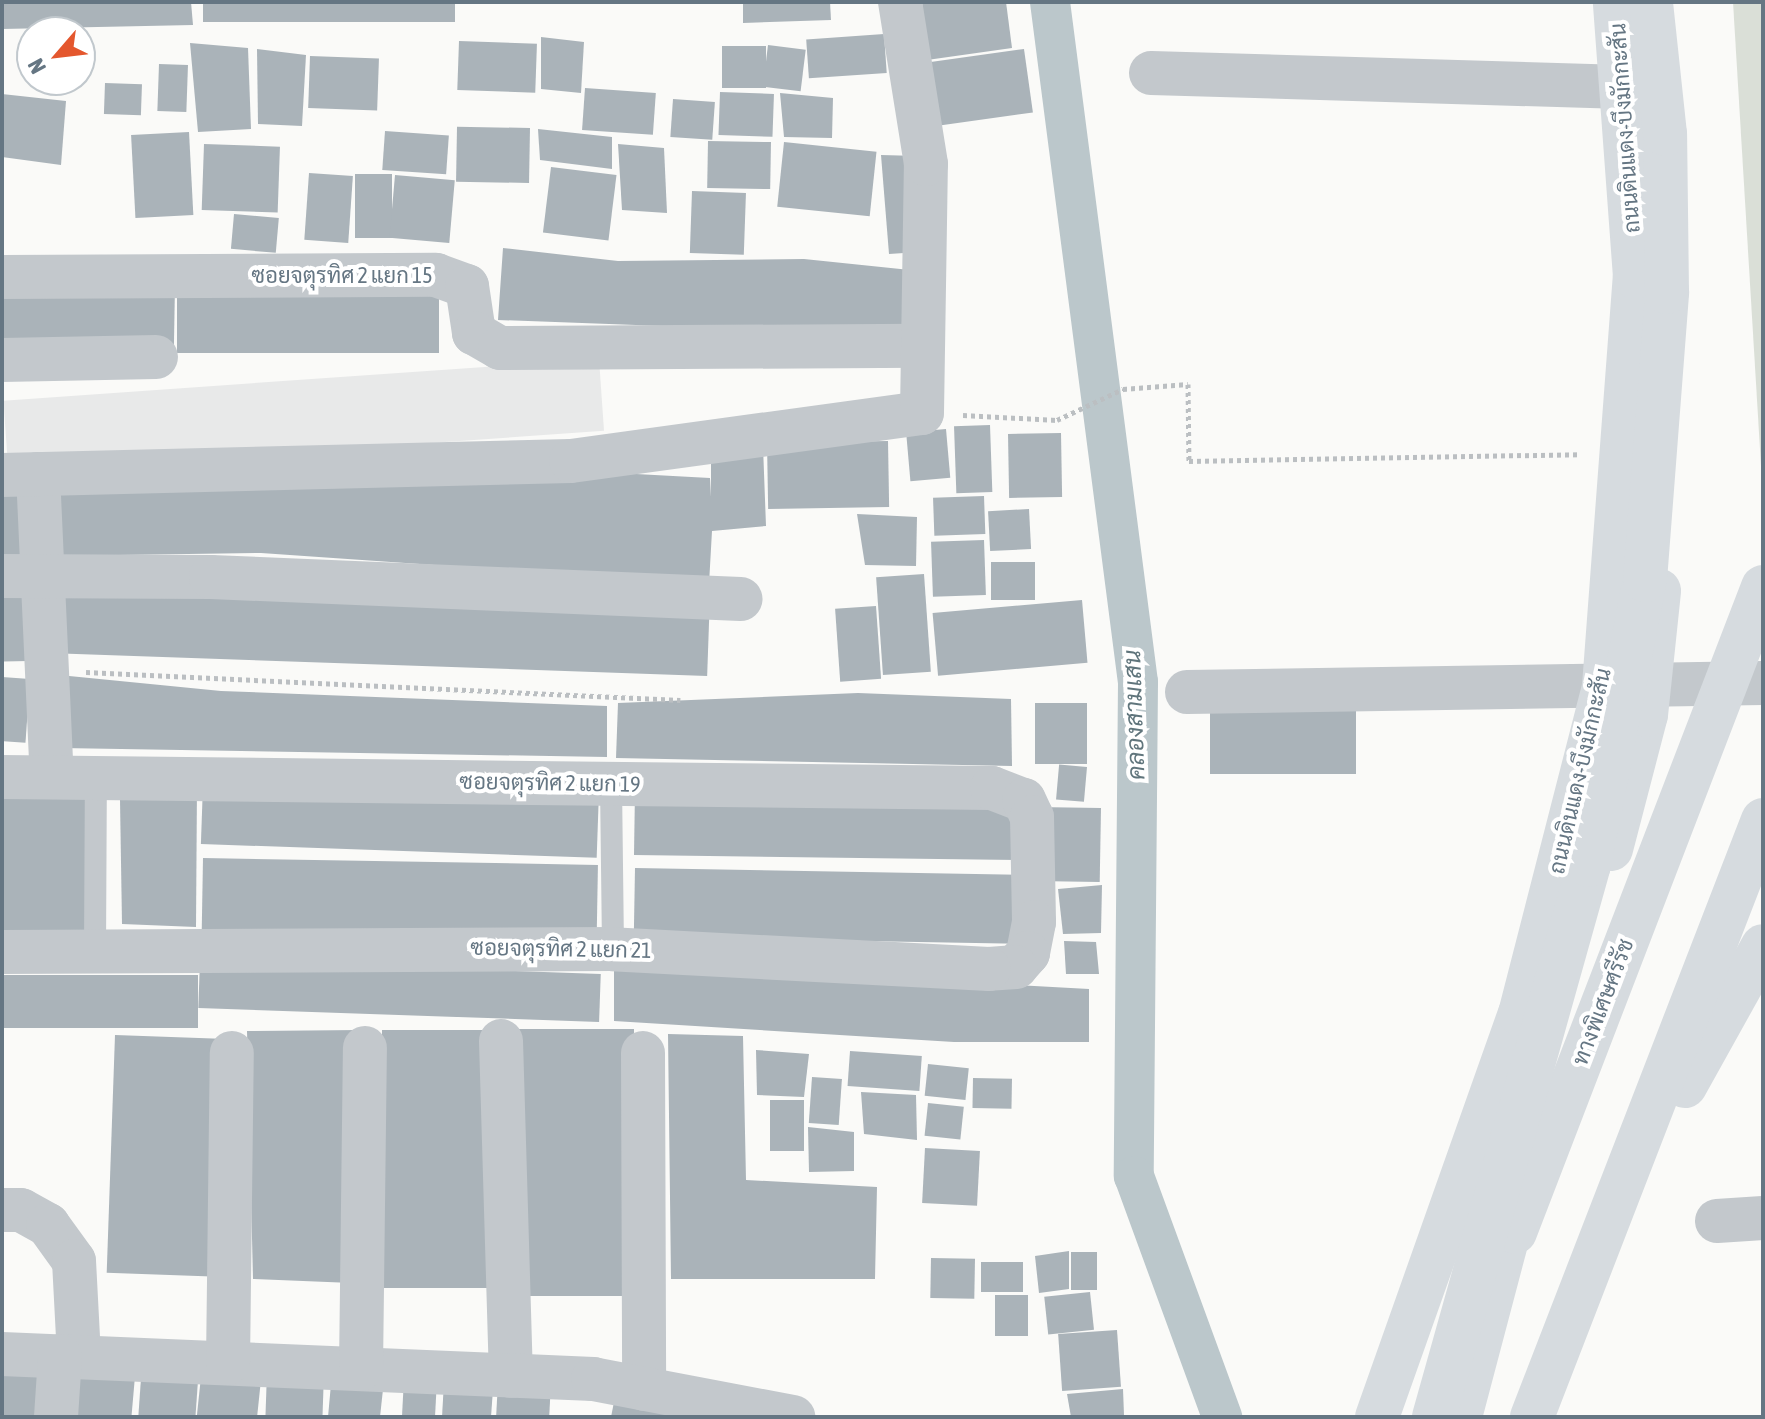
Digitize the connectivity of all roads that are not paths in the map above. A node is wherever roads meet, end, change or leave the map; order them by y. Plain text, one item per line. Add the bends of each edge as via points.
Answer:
1 (900, 2) edge
2 (1615, 2) edge
3 (1651, 2) edge
4 (1671, 2) edge
5 (1151, 73) dead end
6 (1624, 87) junction
7 (2, 277) edge
8 (921, 346) junction
9 (156, 357) dead end
10 (2, 360) edge
11 (20, 474) edge
12 (2, 576) edge
13 (45, 576) junction
14 (1763, 587) edge
15 (741, 599) dead end
16 (1763, 673) edge
17 (1651, 680) junction
18 (1605, 681) junction
19 (1763, 683) edge
20 (1187, 692) dead end
21 (2, 777) edge
22 (52, 777) junction
23 (96, 777) junction
24 (611, 784) junction
25 (1763, 820) edge
26 (1033, 869) joint
27 (1763, 946) edge
28 (613, 949) junction
29 (95, 950) junction
30 (2, 952) edge
31 (501, 1041) dead end
32 (365, 1048) dead end
33 (232, 1053) dead end
34 (643, 1053) dead end
35 (2, 1210) edge
36 (1763, 1218) edge
37 (1717, 1221) dead end
38 (1607, 1224) junction
39 (2, 1354) edge
40 (70, 1356) junction
41 (228, 1363) junction
42 (361, 1369) junction
43 (511, 1376) junction
44 (644, 1389) junction
45 (591, 1398) edge
46 (56, 1417) edge
47 (793, 1417) edge
48 (1377, 1417) edge
49 (1434, 1417) edge
50 (1444, 1417) edge
51 (1460, 1417) edge
52 (1532, 1417) edge

1 - 8 street via 926,164
2 - 6 main road, ถนนดินแดง-บึงมักกะสัน
3 - 49 main road via 1665,134 1667,292 1645,580 1589,865
4 - 17 main road via 1686,289
5 - 6 street
6 - 18 main road, ถนนดินแดง-บึงมักกะสัน via 1635,277
7 - 8 street, ซอยจตุรทิศ 2 แยก 15 via 436,275 467,286 474,333 500,348
8 - 11 street via 922,413 571,461
9 - 10 street
11 - 13 street
12 - 13 street
13 - 15 street
13 - 22 street
14 - 50 main road, ทางพิเศษศรีรัช
16 - 17 street
17 - 18 street
17 - 19 street
17 - 51 main road
18 - 20 street
18 - 48 main road, ถนนดินแดง-บึงมักกะสัน via 1520,1014
21 - 22 street, ซอยจตุรทิศ 2 แยก 19
22 - 23 street, ซอยจตุรทิศ 2 แยก 19
23 - 24 street, ซอยจตุรทิศ 2 แยก 19
23 - 29 lane
24 - 26 street, ซอยจตุรทิศ 2 แยก 19 via 992,788 1024,800 1032,817
24 - 28 lane
25 - 38 main road
26 - 28 street, ซอยจตุรทิศ 2 แยก 21 via 1034,922 1028,953 1016,967
27 - 38 main road
28 - 29 street, ซอยจตุรทิศ 2 แยก 21
29 - 30 street, ซอยจตุรทิศ 2 แยก 21
31 - 43 street
32 - 42 street
33 - 41 street
34 - 44 street
35 - 40 street via 21,1210 48,1225 74,1261
36 - 37 street
38 - 52 main road
39 - 40 street
40 - 41 street
40 - 46 street
41 - 42 street
42 - 43 street
43 - 45 street
44 - 45 street
44 - 47 street

